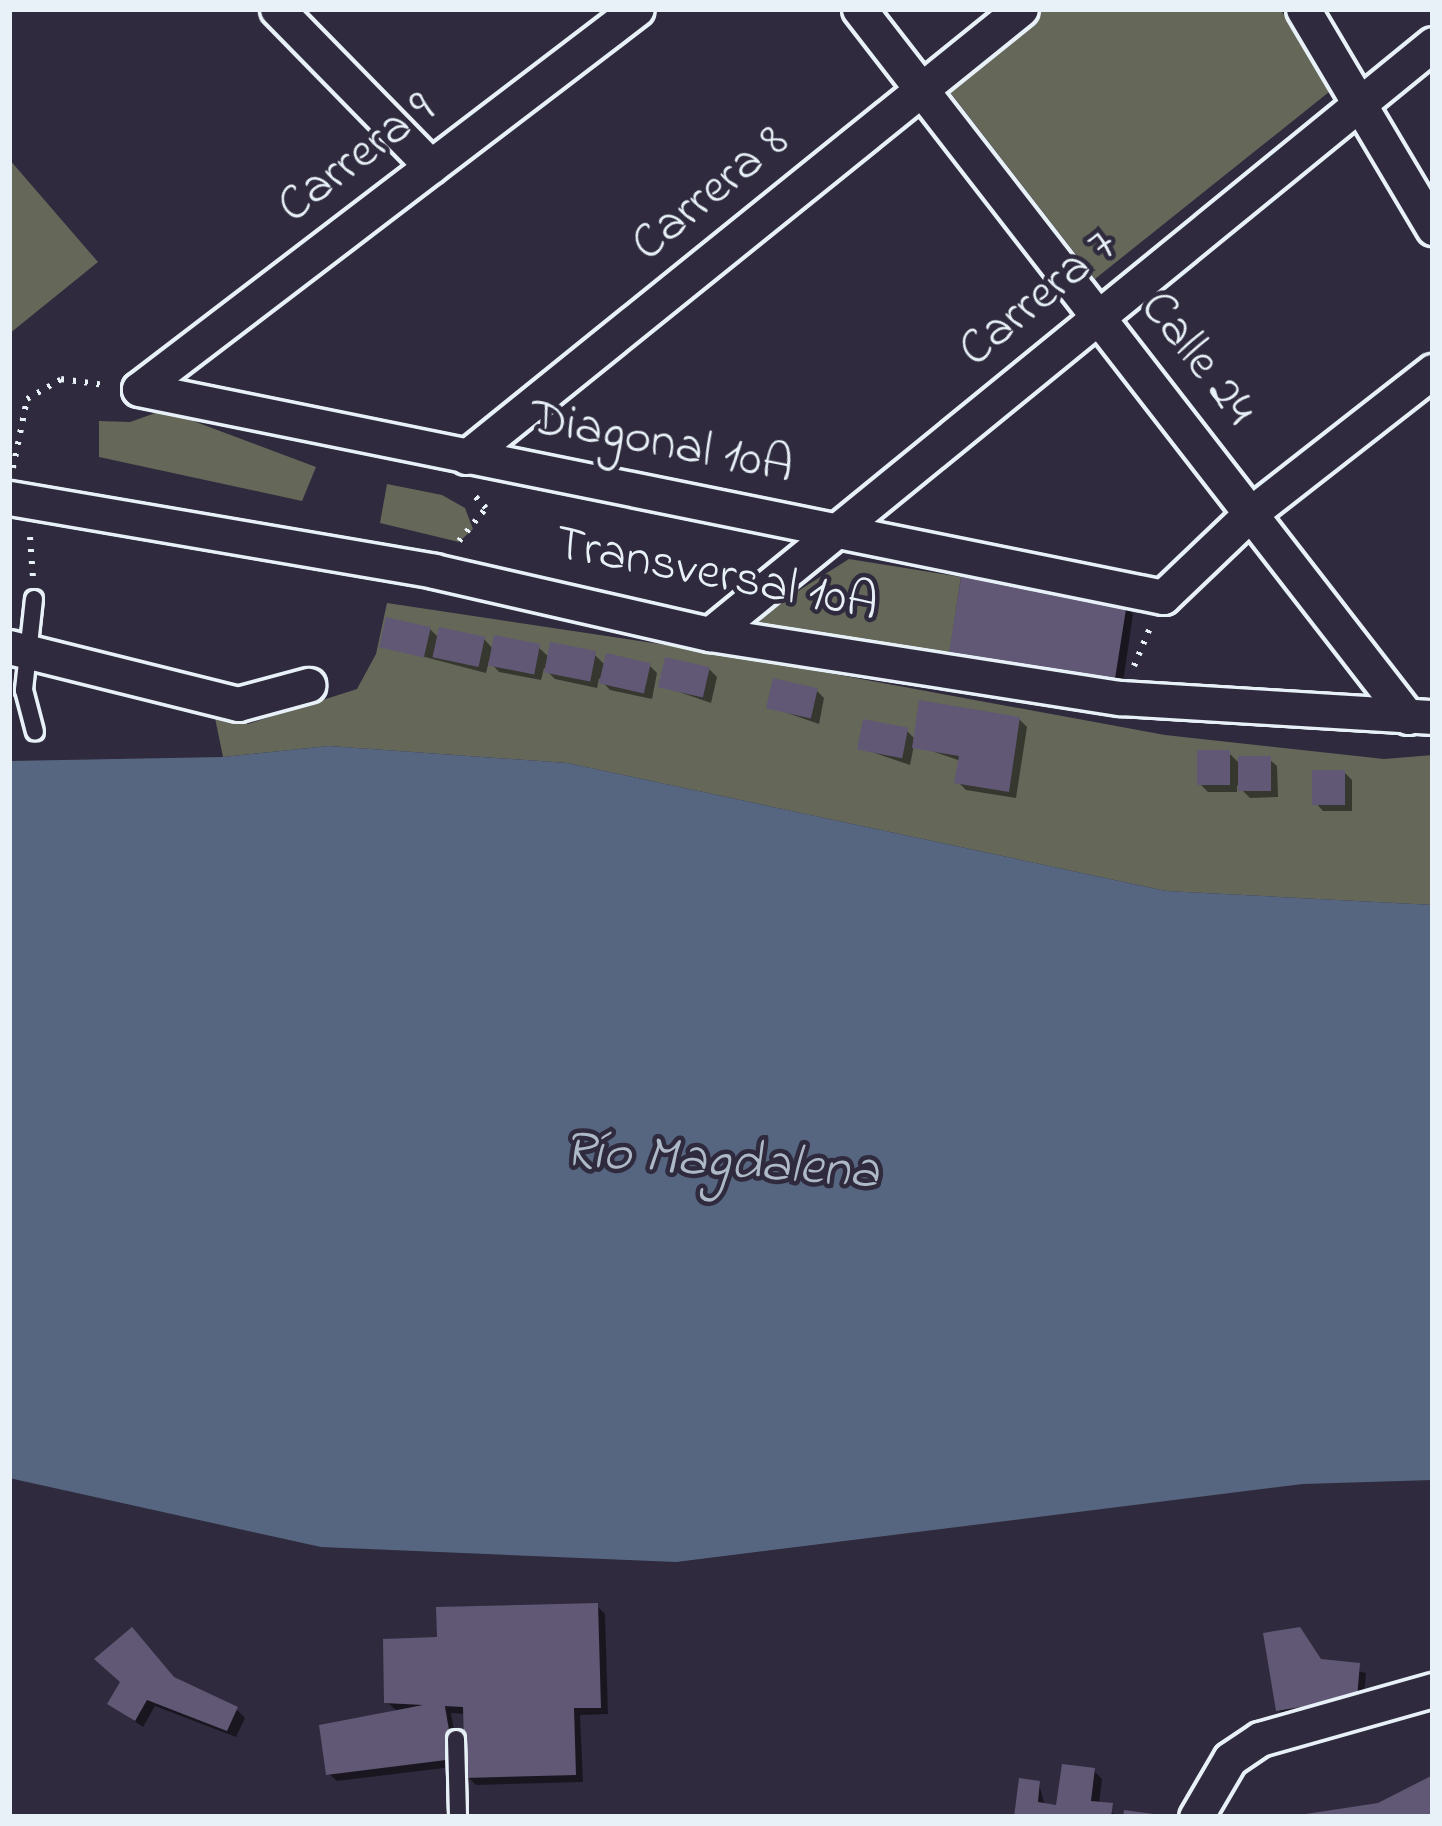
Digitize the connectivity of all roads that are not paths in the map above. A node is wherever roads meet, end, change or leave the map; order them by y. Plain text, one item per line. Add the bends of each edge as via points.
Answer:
1 (277, 9) edge
2 (637, 9) edge
3 (859, 9) edge
4 (1021, 9) edge
5 (1303, 9) edge
6 (1433, 44) edge
7 (918, 93) junction
8 (1360, 103) junction
9 (431, 166) junction
10 (1433, 228) edge
11 (1100, 316) junction
12 (1433, 371) edge
13 (139, 389) joint
14 (466, 457) junction
15 (15, 496) edge
16 (1251, 513) junction
17 (837, 530) junction
18 (34, 599) road end
19 (710, 634) junction
20 (18, 650) edge
21 (308, 685) dead end
22 (1420, 717) edge
23 (35, 732) dead end
24 (1433, 1690) edge
25 (456, 1739) dead end
26 (458, 1817) edge
27 (1196, 1817) edge

1 - 9 street
2 - 9 street, Carrera 9
3 - 7 street, Calle 24
4 - 7 street, Carrera 8
5 - 8 street
6 - 8 street, Carrera 7
7 - 11 street, Calle 24
7 - 14 street, Carrera 8
8 - 10 street
8 - 11 street, Carrera 7
9 - 13 street, Carrera 9
11 - 16 street, Calle 24
11 - 17 street, Carrera 7
12 - 16 street
13 - 14 street, Diagonal 10A
14 - 17 street, Diagonal 10A
15 - 19 street, Transversal 10A via 434,571
16 - 17 street, Diagonal 10A via 1163,597
16 - 22 street, Calle 24
17 - 19 street, Carrera 7
18 - 20 lane
19 - 22 street, Transversal 10A via 1120,698
20 - 21 street via 145,698 238,704
20 - 23 lane
24 - 27 street via 1260,1739 1230,1759
25 - 26 lane

